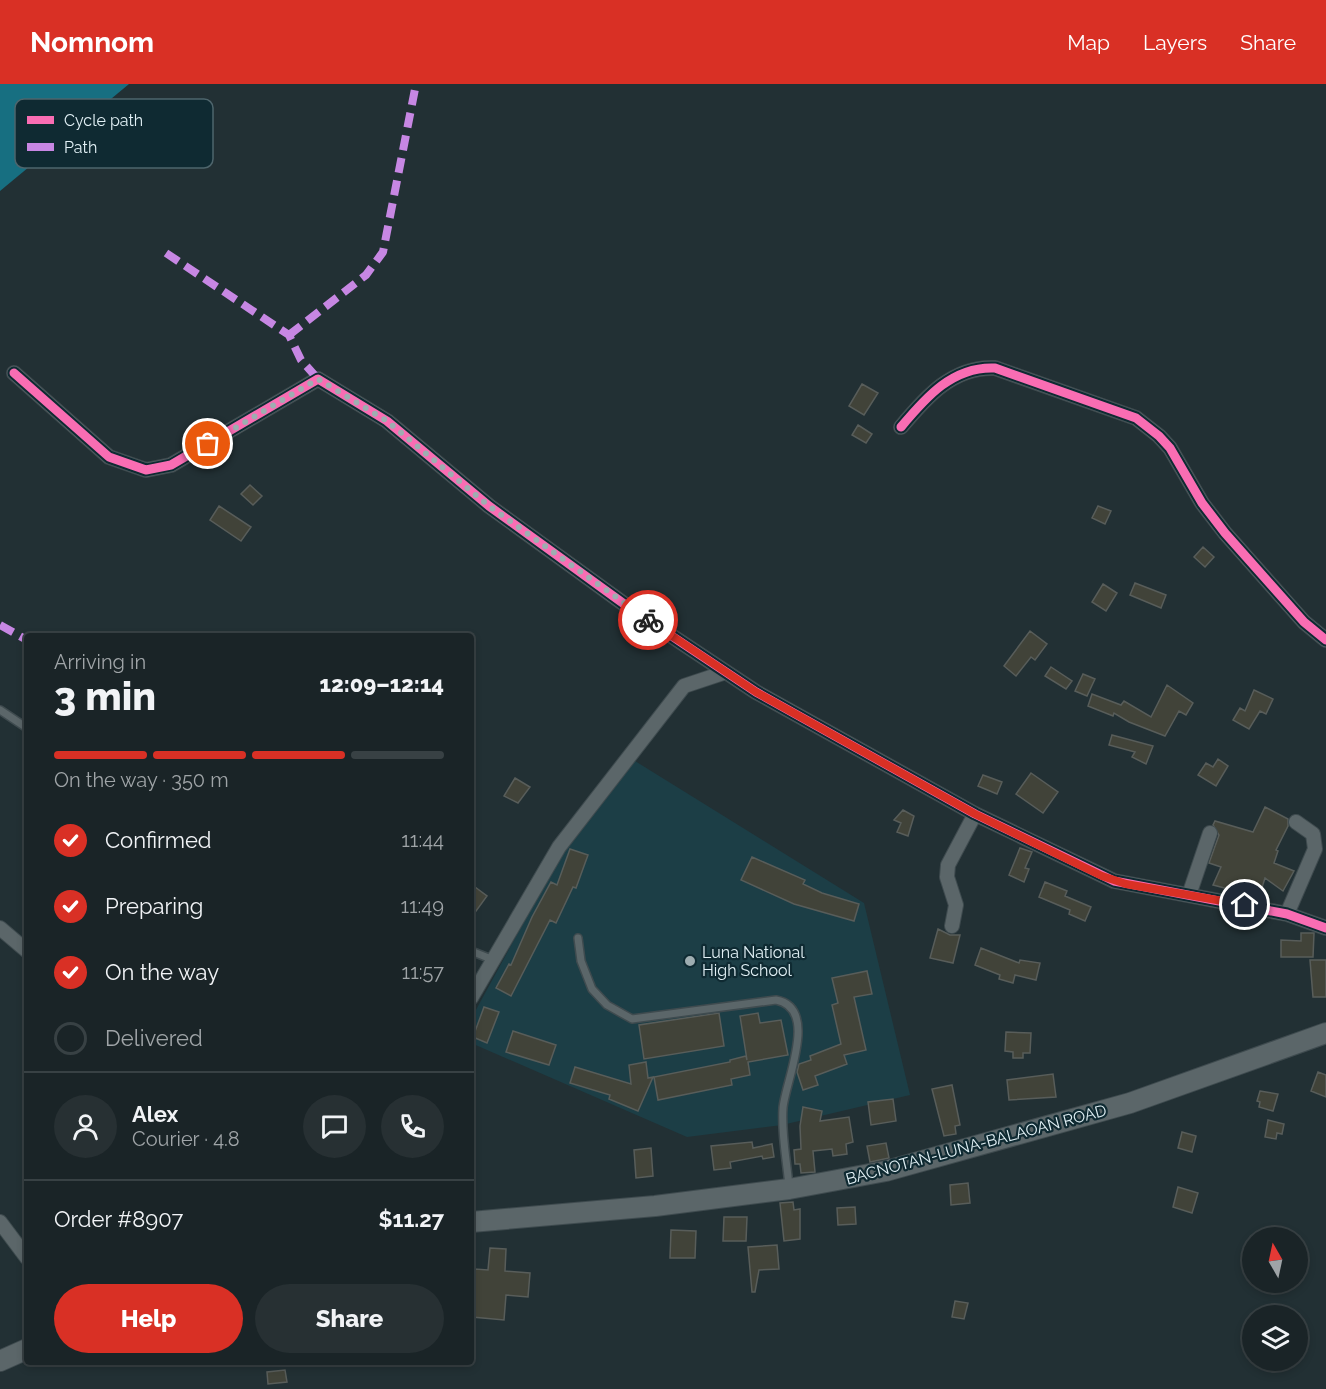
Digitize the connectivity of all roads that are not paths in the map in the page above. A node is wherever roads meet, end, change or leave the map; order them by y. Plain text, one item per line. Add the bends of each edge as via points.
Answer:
1 (14, 374) dead end
2 (901, 427) dead end
3 (1326, 640) edge
4 (726, 672) junction
5 (0, 710) edge
6 (24, 726) edge
7 (975, 814) junction
8 (1296, 822) dead end
9 (1210, 832) dead end
10 (1189, 895) junction
11 (1287, 914) junction
12 (952, 926) dead end
13 (0, 928) edge
14 (1326, 928) edge
15 (578, 938) dead end
16 (24, 948) edge
17 (474, 952) edge
18 (491, 959) junction
19 (474, 992) edge
20 (1326, 1033) edge
21 (789, 1189) junction
22 (0, 1222) edge
23 (474, 1222) edge
24 (24, 1254) edge
25 (24, 1350) edge
26 (0, 1360) edge

1 - 4 street via 110,457 146,470 171,465 318,379 387,421 489,506
2 - 3 street via 927,396 952,378 984,368 995,368 1137,418 1170,448 1202,503 1225,533 1304,622
4 - 7 street
4 - 18 street via 684,686 559,847
5 - 6 lane
7 - 10 street via 1114,881
7 - 12 street via 947,871 956,905
8 - 11 street via 1313,834 1315,849
9 - 10 street
10 - 11 street
11 - 14 street
13 - 16 street
15 - 21 lane via 581,961 592,989 607,1005 632,1019 776,1000 791,1010 799,1034 783,1110
17 - 18 lane
18 - 19 street
20 - 21 main road, BACNOTAN-LUNA-BALAOAN ROAD via 1107,1110 886,1171
21 - 23 main road, BACNOTAN-LUNA-BALAOAN ROAD via 655,1206
22 - 24 street
25 - 26 main road

